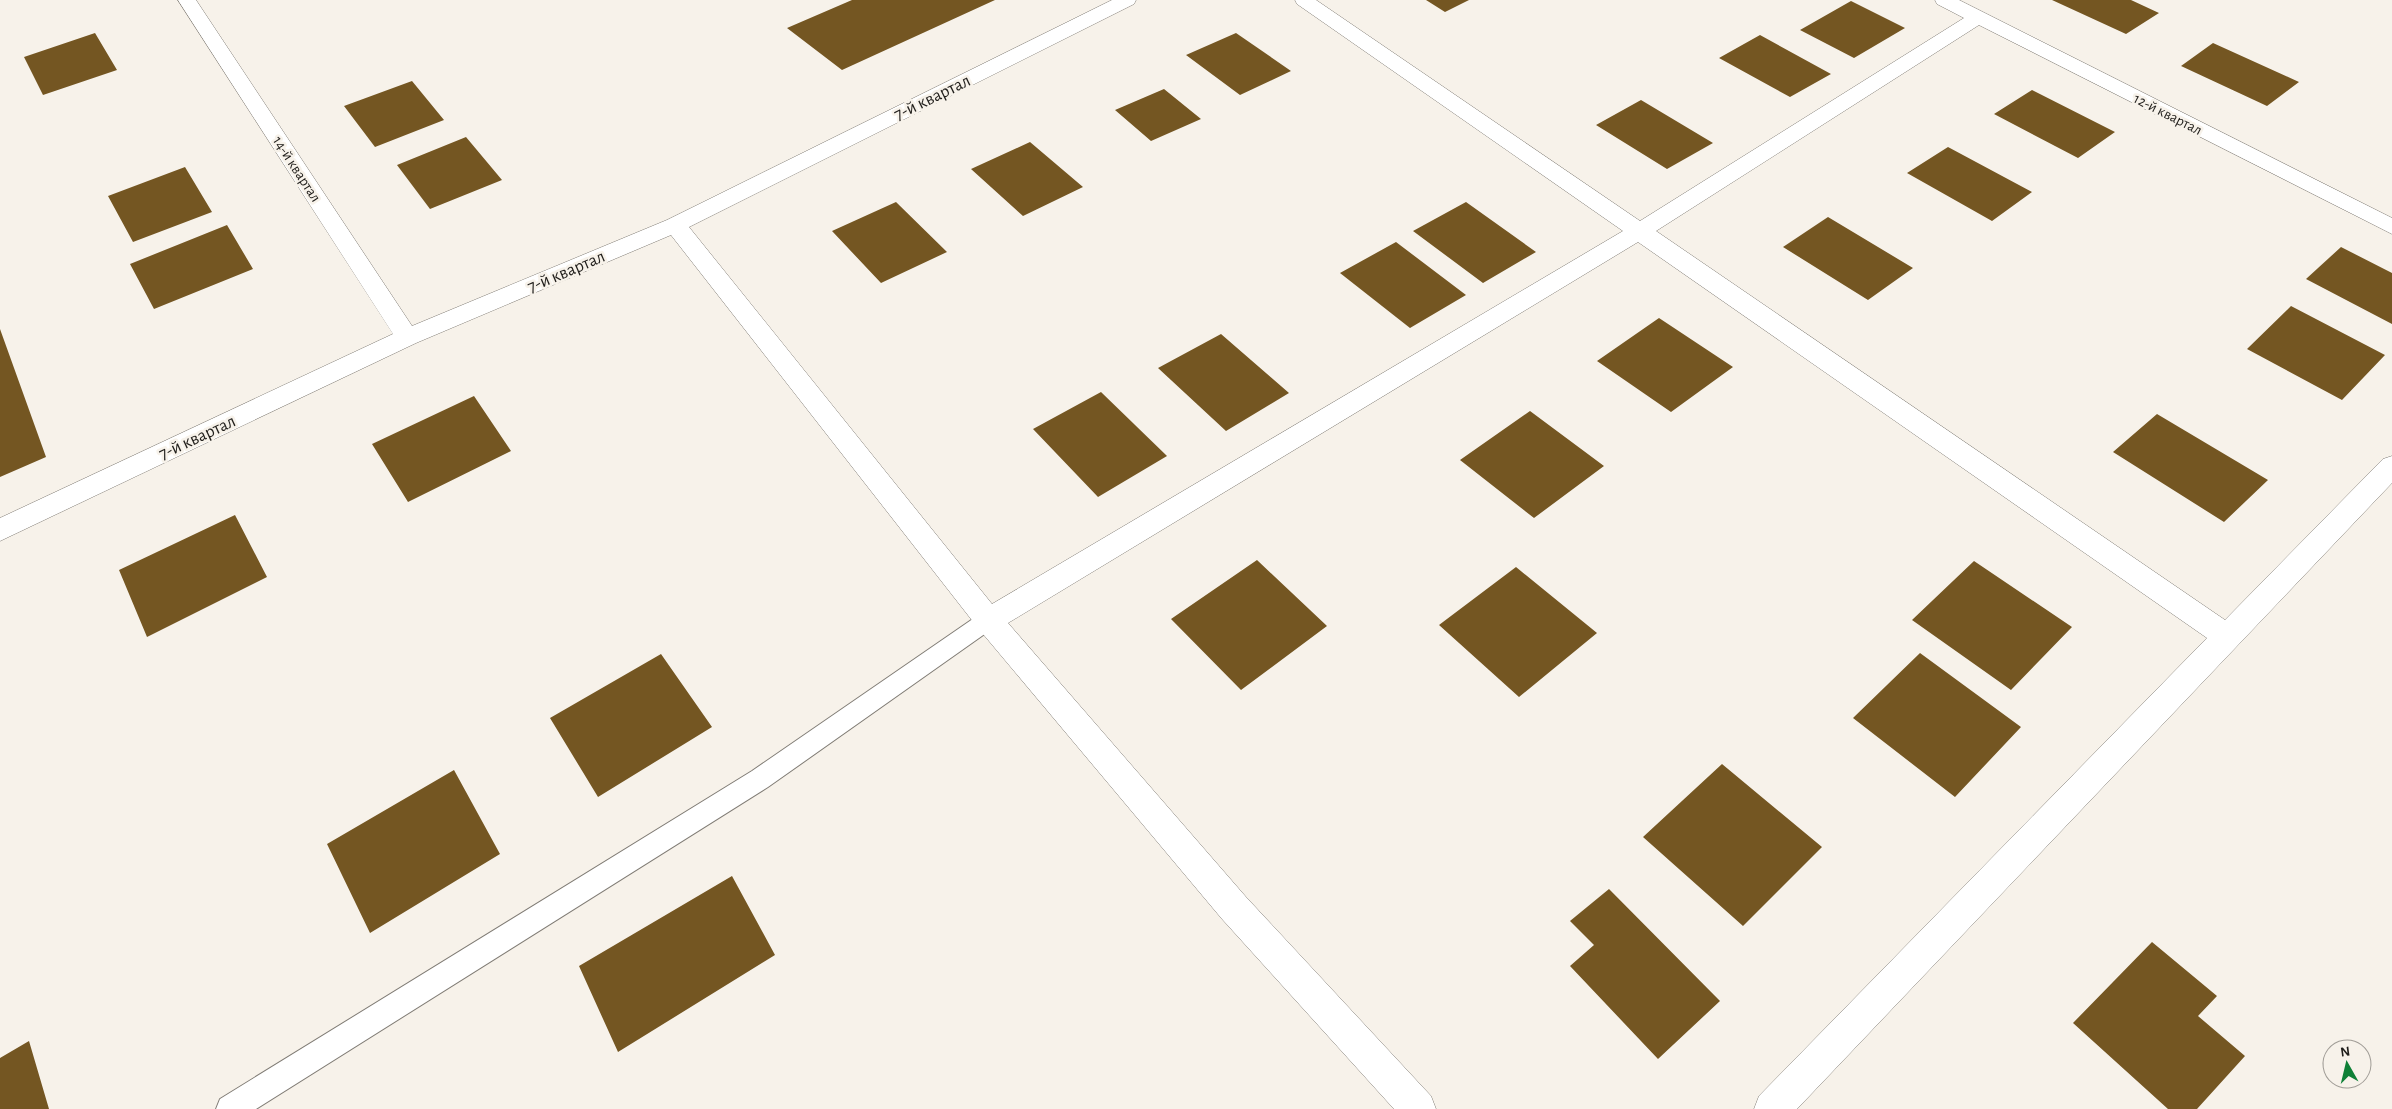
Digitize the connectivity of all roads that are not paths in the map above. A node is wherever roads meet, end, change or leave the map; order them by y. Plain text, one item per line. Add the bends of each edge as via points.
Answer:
1 (187, 0) edge
2 (1127, 0) edge
3 (1304, 0) edge
4 (1944, 0) edge
5 (1978, 18) junction
6 (675, 225) junction
7 (2392, 227) edge
8 (1640, 231) junction
9 (407, 337) junction
10 (2392, 466) edge
11 (0, 530) edge
12 (988, 620) junction
13 (2226, 636) junction
14 (230, 1109) edge
15 (1418, 1109) edge
16 (1772, 1109) edge

1 - 9 street, 14-й квартал
2 - 6 street, 7-й квартал
3 - 8 street
4 - 5 street, 12-й квартал
5 - 7 street, 12-й квартал
5 - 8 street
6 - 9 street, 7-й квартал
6 - 12 street
8 - 12 street
8 - 13 street
9 - 11 street, 7-й квартал
10 - 13 street
12 - 14 lane via 760,779
12 - 15 street via 1234,908
13 - 16 street

